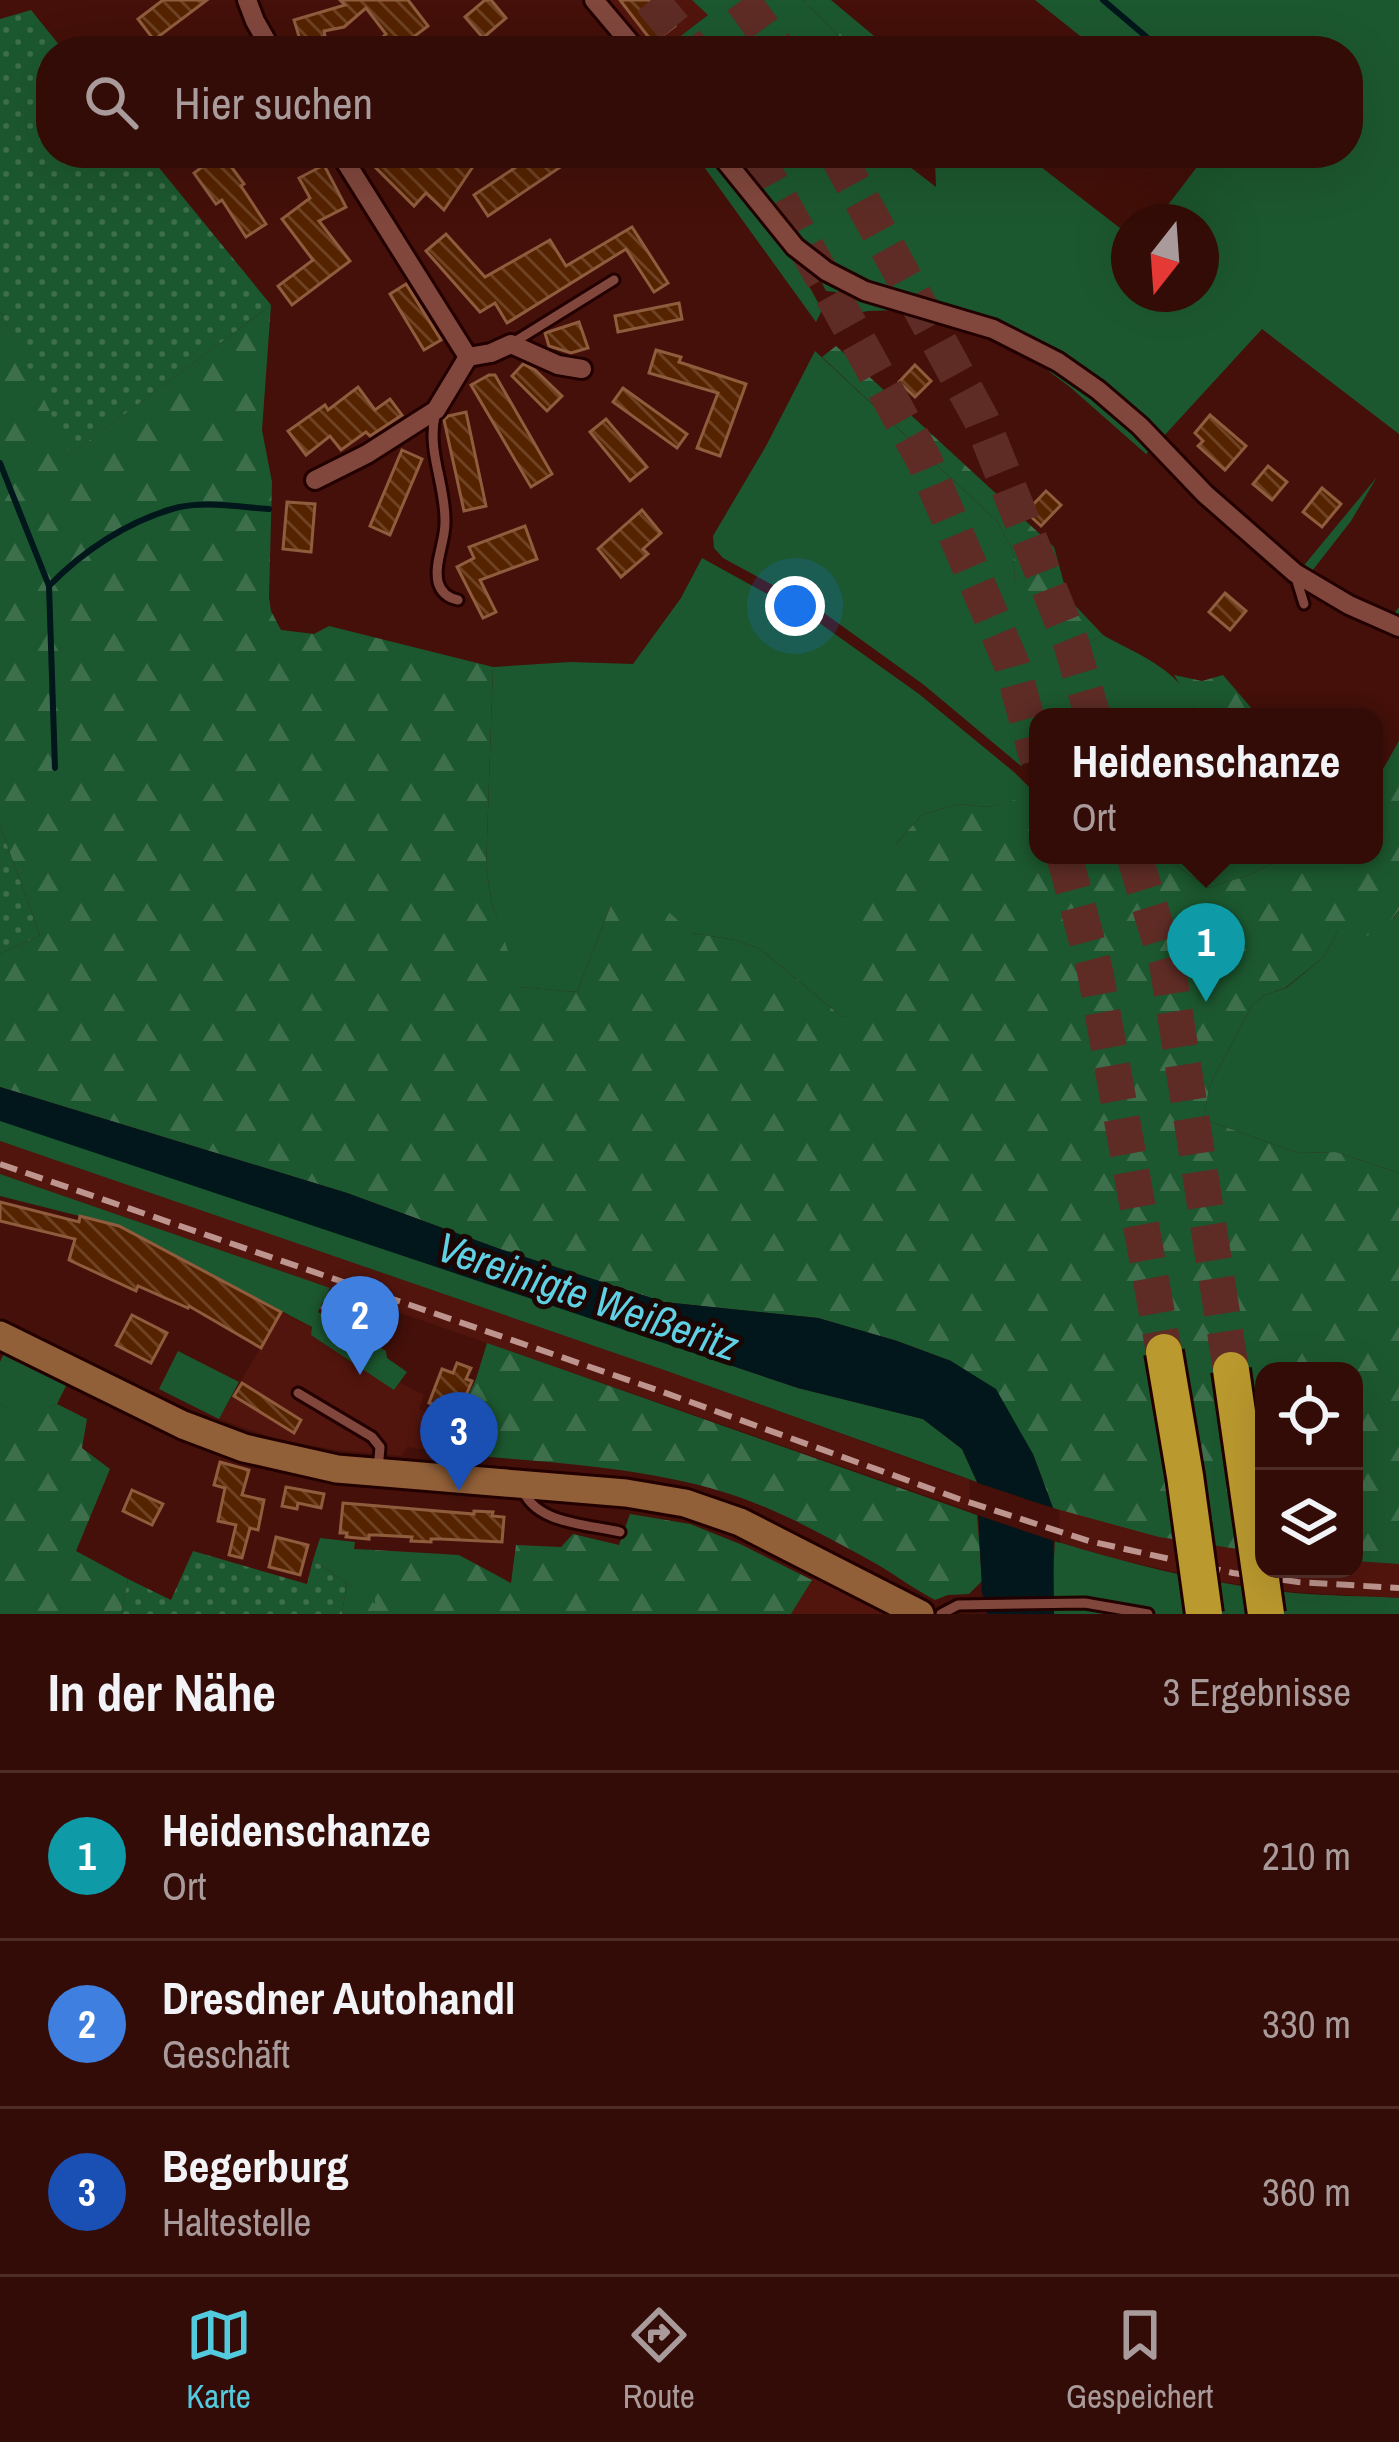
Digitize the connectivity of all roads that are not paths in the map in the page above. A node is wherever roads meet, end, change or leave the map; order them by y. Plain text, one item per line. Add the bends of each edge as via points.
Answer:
1 (247, 0) edge
2 (594, 0) edge
3 (264, 36) edge
4 (624, 36) edge
5 (349, 168) edge
6 (731, 168) edge
7 (614, 280) dead end
8 (511, 344) junction
9 (468, 356) junction
10 (582, 369) dead end
11 (436, 410) junction
12 (315, 480) dead end
13 (1295, 573) junction
14 (458, 600) dead end
15 (1304, 604) dead end
16 (1399, 627) edge
17 (0, 1335) edge
18 (1163, 1352) tunnel mouth
19 (1231, 1370) tunnel mouth
20 (298, 1394) dead end
21 (377, 1473) junction
22 (522, 1485) junction
23 (620, 1532) dead end
24 (920, 1614) edge
25 (941, 1614) edge
26 (1148, 1614) edge
27 (1204, 1614) edge
28 (1266, 1614) edge

1 - 3 street
2 - 4 street
5 - 9 street
6 - 13 street via 781,231 837,278 992,329 1098,390
7 - 8 lane
8 - 9 street
8 - 10 street
9 - 11 street
11 - 12 street
11 - 14 lane via 431,436 445,521 438,581
13 - 15 lane
13 - 16 street
17 - 21 main road via 211,1437
18 - 27 highway, bridge
19 - 28 highway, bridge
20 - 21 lane via 372,1437 380,1447
21 - 22 main road
22 - 23 lane via 535,1510
22 - 24 main road via 652,1496 715,1512
25 - 26 lane via 974,1604 1085,1604

